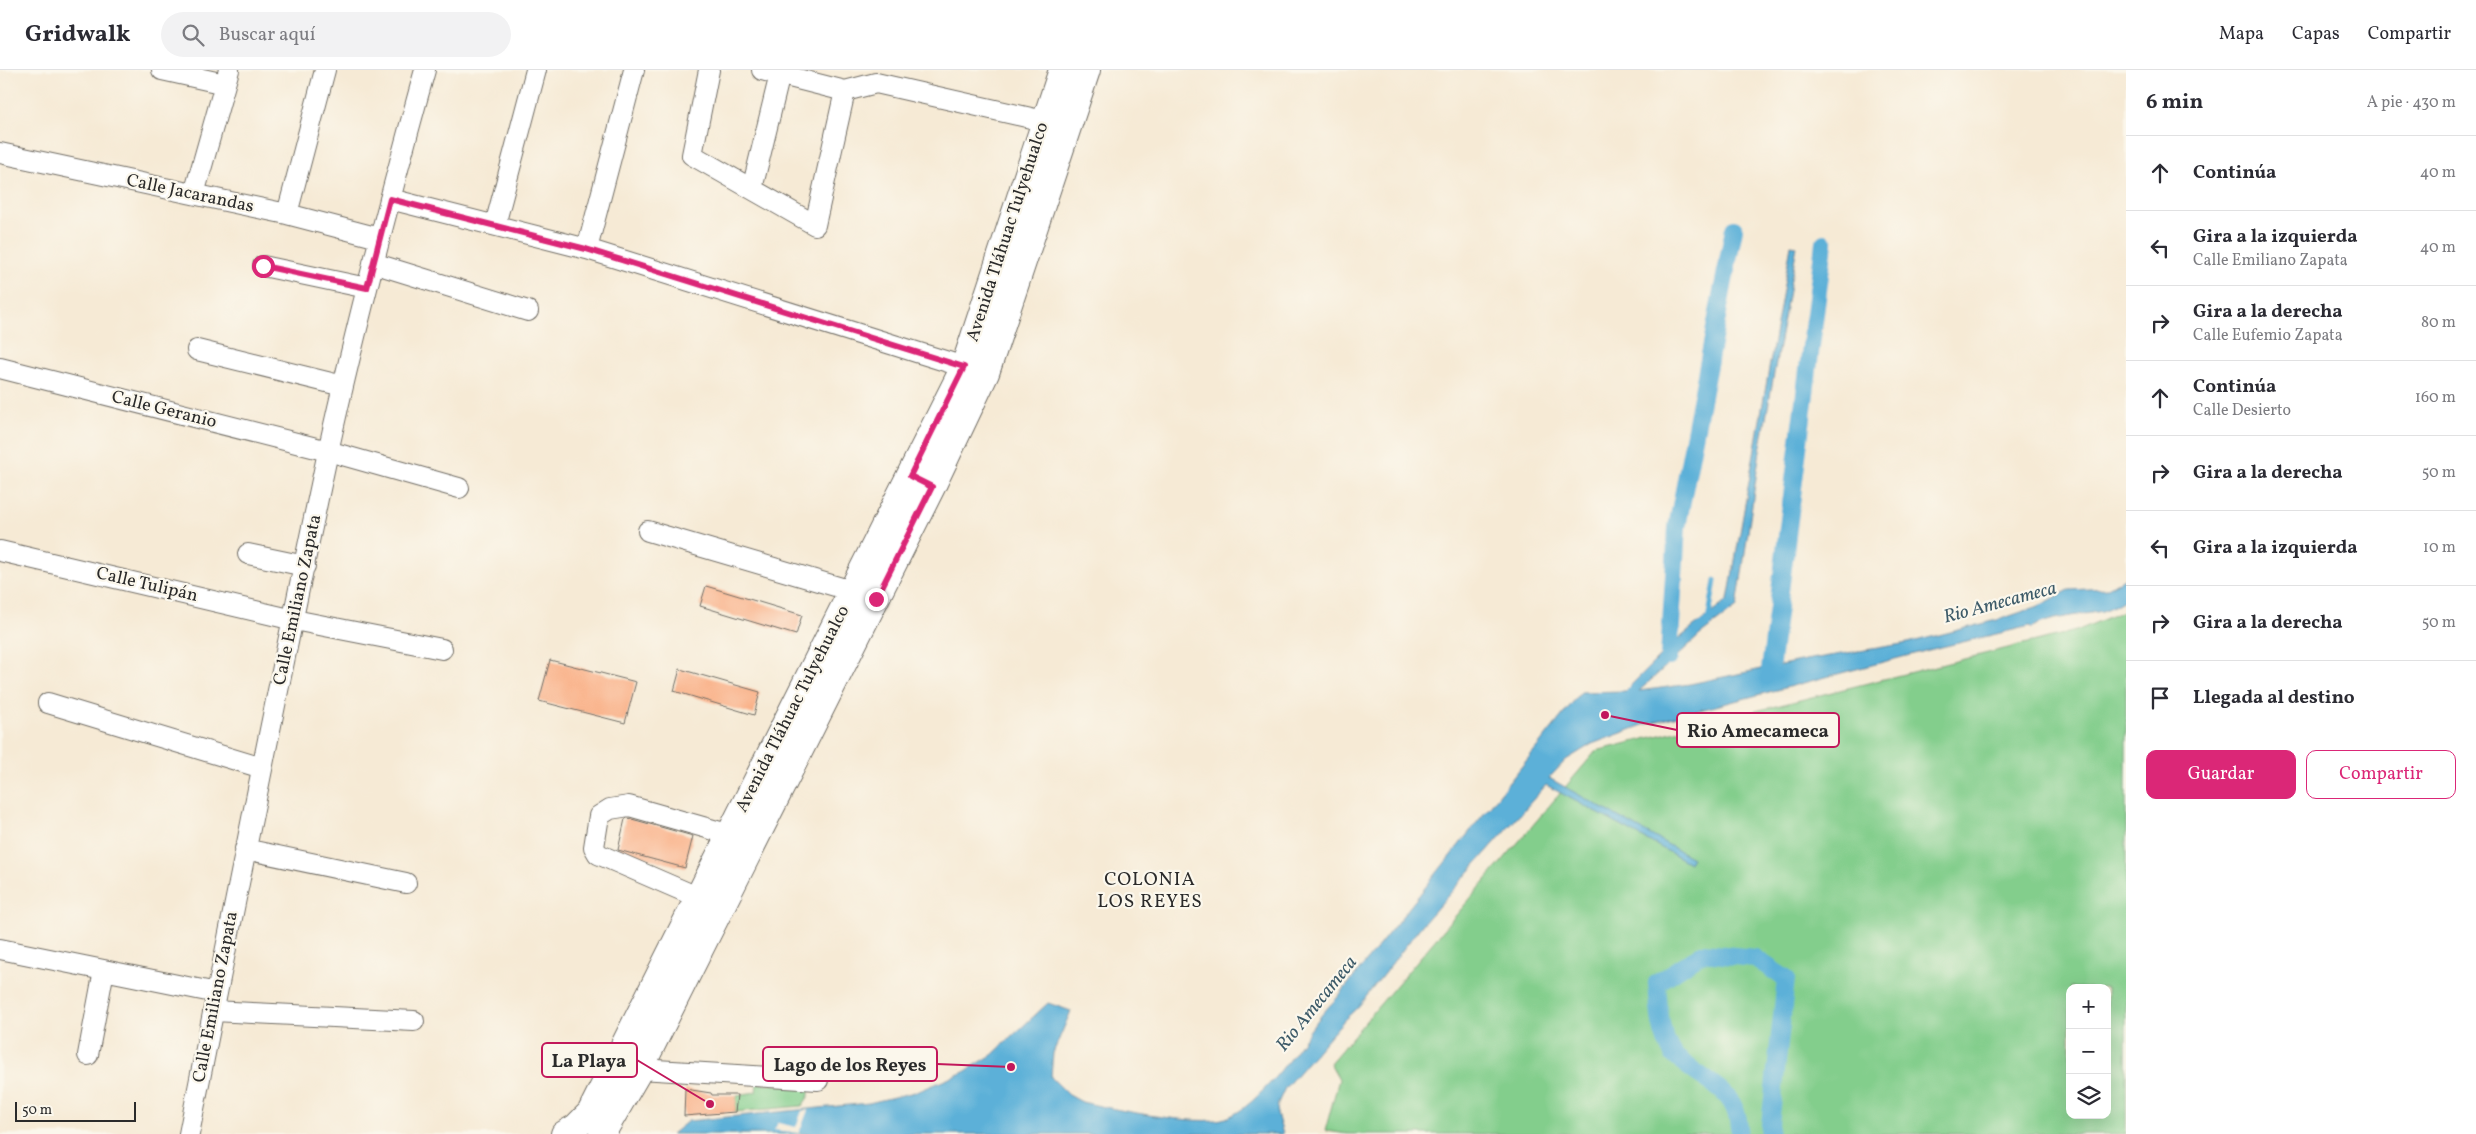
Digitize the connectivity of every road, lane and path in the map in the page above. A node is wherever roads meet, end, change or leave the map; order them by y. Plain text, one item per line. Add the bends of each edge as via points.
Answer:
1 (162, 70) edge
2 (324, 70) edge
3 (425, 70) edge
4 (536, 70) edge
5 (634, 70) edge
6 (709, 70) edge
7 (1062, 70) edge
8 (1086, 70) edge
9 (771, 72) edge
10 (227, 77) edge
11 (845, 91) junction
12 (1044, 121) junction
13 (0, 153) edge
14 (752, 189) junction
15 (194, 194) junction
16 (390, 199) junction
17 (1030, 206) junction
18 (287, 214) junction
19 (495, 225) junction
20 (379, 238) junction
21 (586, 249) junction
22 (373, 263) junction
23 (263, 266) dead end
24 (367, 288) junction
25 (528, 310) dead end
26 (197, 350) dead end
27 (0, 368) edge
28 (975, 370) junction
29 (344, 386) junction
30 (328, 451) junction
31 (459, 488) dead end
32 (648, 531) dead end
33 (0, 551) edge
34 (248, 554) dead end
35 (305, 566) junction
36 (864, 595) junction
37 (294, 620) junction
38 (442, 649) dead end
39 (48, 703) dead end
40 (262, 768) junction
41 (742, 837) junction
42 (245, 849) junction
43 (406, 883) dead end
44 (709, 902) junction
45 (0, 950) edge
46 (104, 970) junction
47 (216, 1002) junction
48 (414, 1020) dead end
49 (88, 1055) dead end
50 (640, 1069) junction
51 (818, 1080) dead end
52 (190, 1134) edge
53 (564, 1134) edge
54 (602, 1134) edge

1 - 10 street
2 - 18 street
3 - 16 street, Calle Emiliano Zapata
4 - 19 street
5 - 21 street
6 - 14 street via 692,155
7 - 12 main road, Avenida Tláhuac Tulyehualco
8 - 17 main road, Avenida Tláhuac Tulyehualco
9 - 11 street
9 - 14 street
10 - 15 street
11 - 12 street via 876,83
11 - 14 street via 815,225
12 - 17 main road, Avenida Tláhuac Tulyehualco
13 - 15 street, Calle Jacarandas
15 - 18 street, Calle Jacarandas
16 - 19 street
16 - 20 street, Calle Emiliano Zapata
17 - 28 main road, Avenida Tláhuac Tulyehualco
18 - 20 street, Calle Jacarandas
19 - 21 street
20 - 22 street, Calle Emiliano Zapata
21 - 28 street
22 - 24 street, Calle Emiliano Zapata
22 - 25 street
23 - 24 street
24 - 29 street, Calle Emiliano Zapata
26 - 29 street
27 - 30 street, Calle Geranio
28 - 36 main road, Avenida Tláhuac Tulyehualco
29 - 30 street, Calle Emiliano Zapata
30 - 31 street, Calle Geranio
30 - 35 street, Calle Emiliano Zapata
32 - 36 street
33 - 37 street, Calle Tulipán
34 - 35 street
35 - 37 street, Calle Emiliano Zapata
36 - 41 main road, Avenida Tláhuac Tulyehualco
37 - 38 street, Calle Tulipán
37 - 40 street, Calle Emiliano Zapata
39 - 40 street
40 - 42 street, Calle Emiliano Zapata
41 - 44 main road, Avenida Tláhuac Tulyehualco
41 - 44 street via 629,806 610,809 599,816 594,847 598,854
42 - 43 street
42 - 47 street, Calle Emiliano Zapata
44 - 50 main road, Avenida Tláhuac Tulyehualco
44 - 53 main road, Avenida Tláhuac Tulyehualco via 590,1114
45 - 46 street
46 - 47 street
46 - 49 street
47 - 48 street
47 - 52 street, Calle Emiliano Zapata
50 - 51 street
50 - 54 main road, Avenida Tláhuac Tulyehualco

